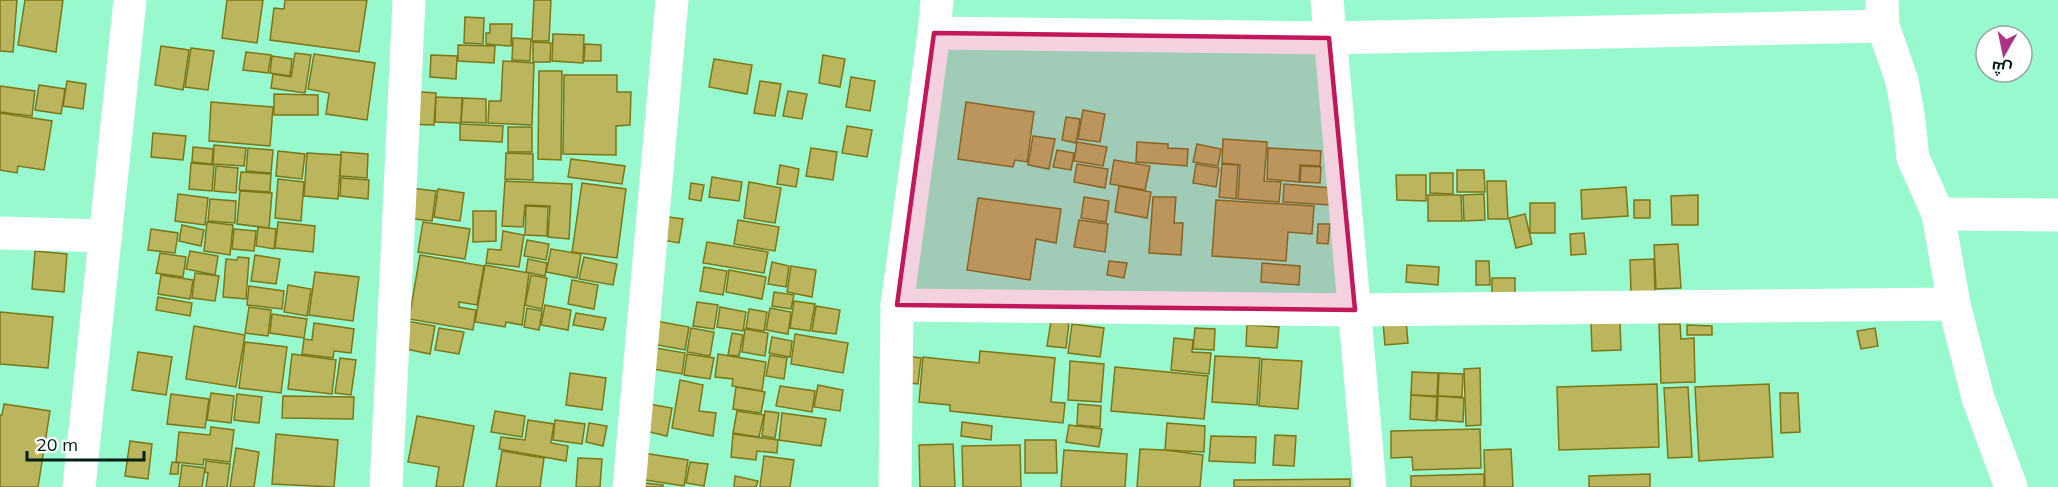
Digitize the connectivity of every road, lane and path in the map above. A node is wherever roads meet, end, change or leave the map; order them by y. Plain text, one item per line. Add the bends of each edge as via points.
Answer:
1 (130, 0) edge
2 (409, 0) edge
3 (672, 0) edge
4 (937, 0) edge
5 (1327, 0) edge
6 (1882, 13) edge
7 (934, 33) junction
8 (1329, 38) junction
9 (1938, 214) junction
10 (2058, 214) edge
11 (0, 233) edge
12 (106, 236) junction
13 (1954, 304) junction
14 (897, 305) junction
15 (1355, 310) junction
16 (79, 487) edge
17 (386, 487) edge
18 (629, 487) edge
19 (895, 487) edge
20 (1370, 487) edge
21 (2011, 487) edge

1 - 12 street
2 - 17 street
3 - 18 street
4 - 7 street
5 - 8 street
6 - 8 street
6 - 9 street via 1902,81 1913,158
7 - 8 street
7 - 14 street
8 - 15 street
9 - 10 street
9 - 13 street
11 - 12 street
12 - 16 street
13 - 15 street
13 - 21 street via 1978,398
14 - 15 street
14 - 19 street
15 - 20 street

